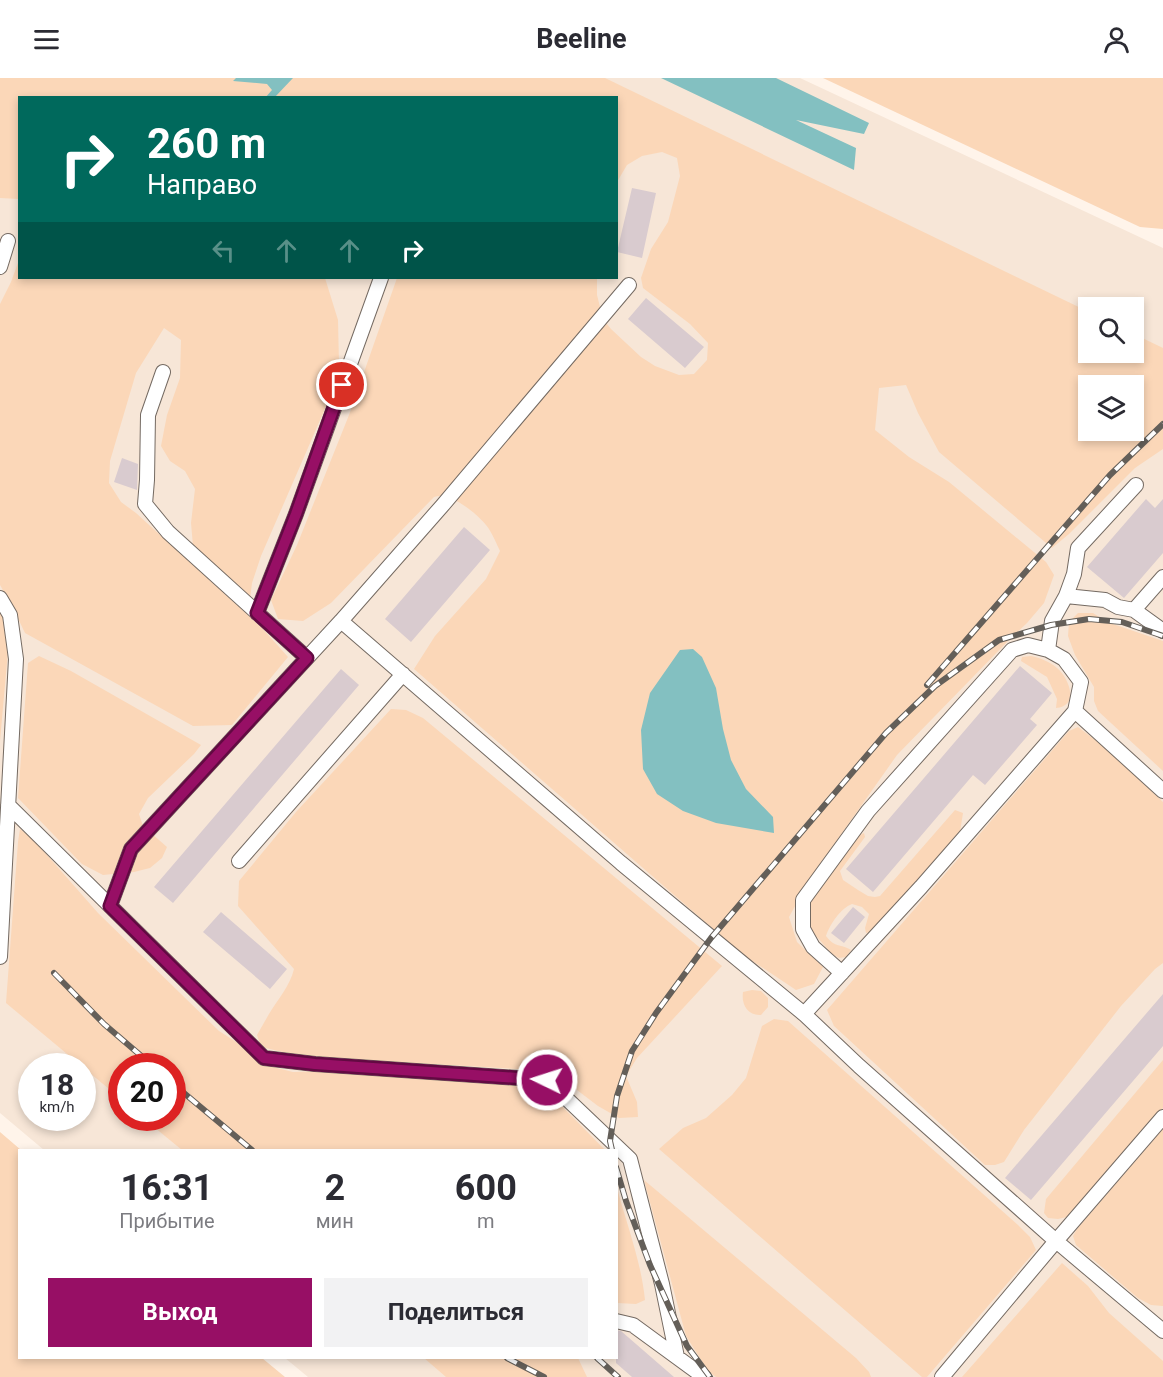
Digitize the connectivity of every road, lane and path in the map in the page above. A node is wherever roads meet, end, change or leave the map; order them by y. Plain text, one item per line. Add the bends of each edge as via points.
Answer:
1 (8, 241) dead end
2 (0, 267) edge
3 (381, 279) edge
4 (629, 285) dead end
5 (163, 372) dead end
6 (1136, 485) dead end
7 (1163, 577) edge
8 (1066, 596) junction
9 (0, 598) edge
10 (1134, 610) junction
11 (257, 613) junction
12 (341, 621) junction
13 (1163, 631) edge
14 (1048, 650) junction
15 (307, 658) junction
16 (403, 674) junction
17 (1075, 711) junction
18 (1163, 791) edge
19 (8, 805) junction
20 (239, 861) dead end
21 (110, 906) junction
22 (0, 957) edge
23 (842, 973) junction
24 (804, 1014) junction
25 (1163, 1117) edge
26 (1056, 1240) junction
27 (618, 1321) edge
28 (1163, 1331) edge
29 (677, 1357) junction
30 (704, 1377) edge
31 (942, 1377) edge

1 - 2 lane
3 - 11 lane
4 - 12 lane
5 - 11 lane via 148,415 145,504 168,532
6 - 8 lane via 1078,548
7 - 10 lane
8 - 10 lane via 1105,600
8 - 14 lane via 1052,621
9 - 19 lane via 10,615 16,659
10 - 13 lane
11 - 15 lane
12 - 15 lane
12 - 16 lane
14 - 17 lane via 1064,660 1081,682
14 - 23 lane via 1028,645 1012,650 868,811 803,900 803,928 813,947
15 - 21 lane via 131,849
16 - 20 lane
16 - 24 lane via 621,863
17 - 18 lane
17 - 23 lane
19 - 21 lane
19 - 22 lane
21 - 29 lane via 264,1058 547,1080 630,1159
23 - 24 lane
24 - 26 lane
25 - 26 lane
26 - 28 lane
26 - 31 lane
27 - 29 lane via 633,1325
29 - 30 lane

